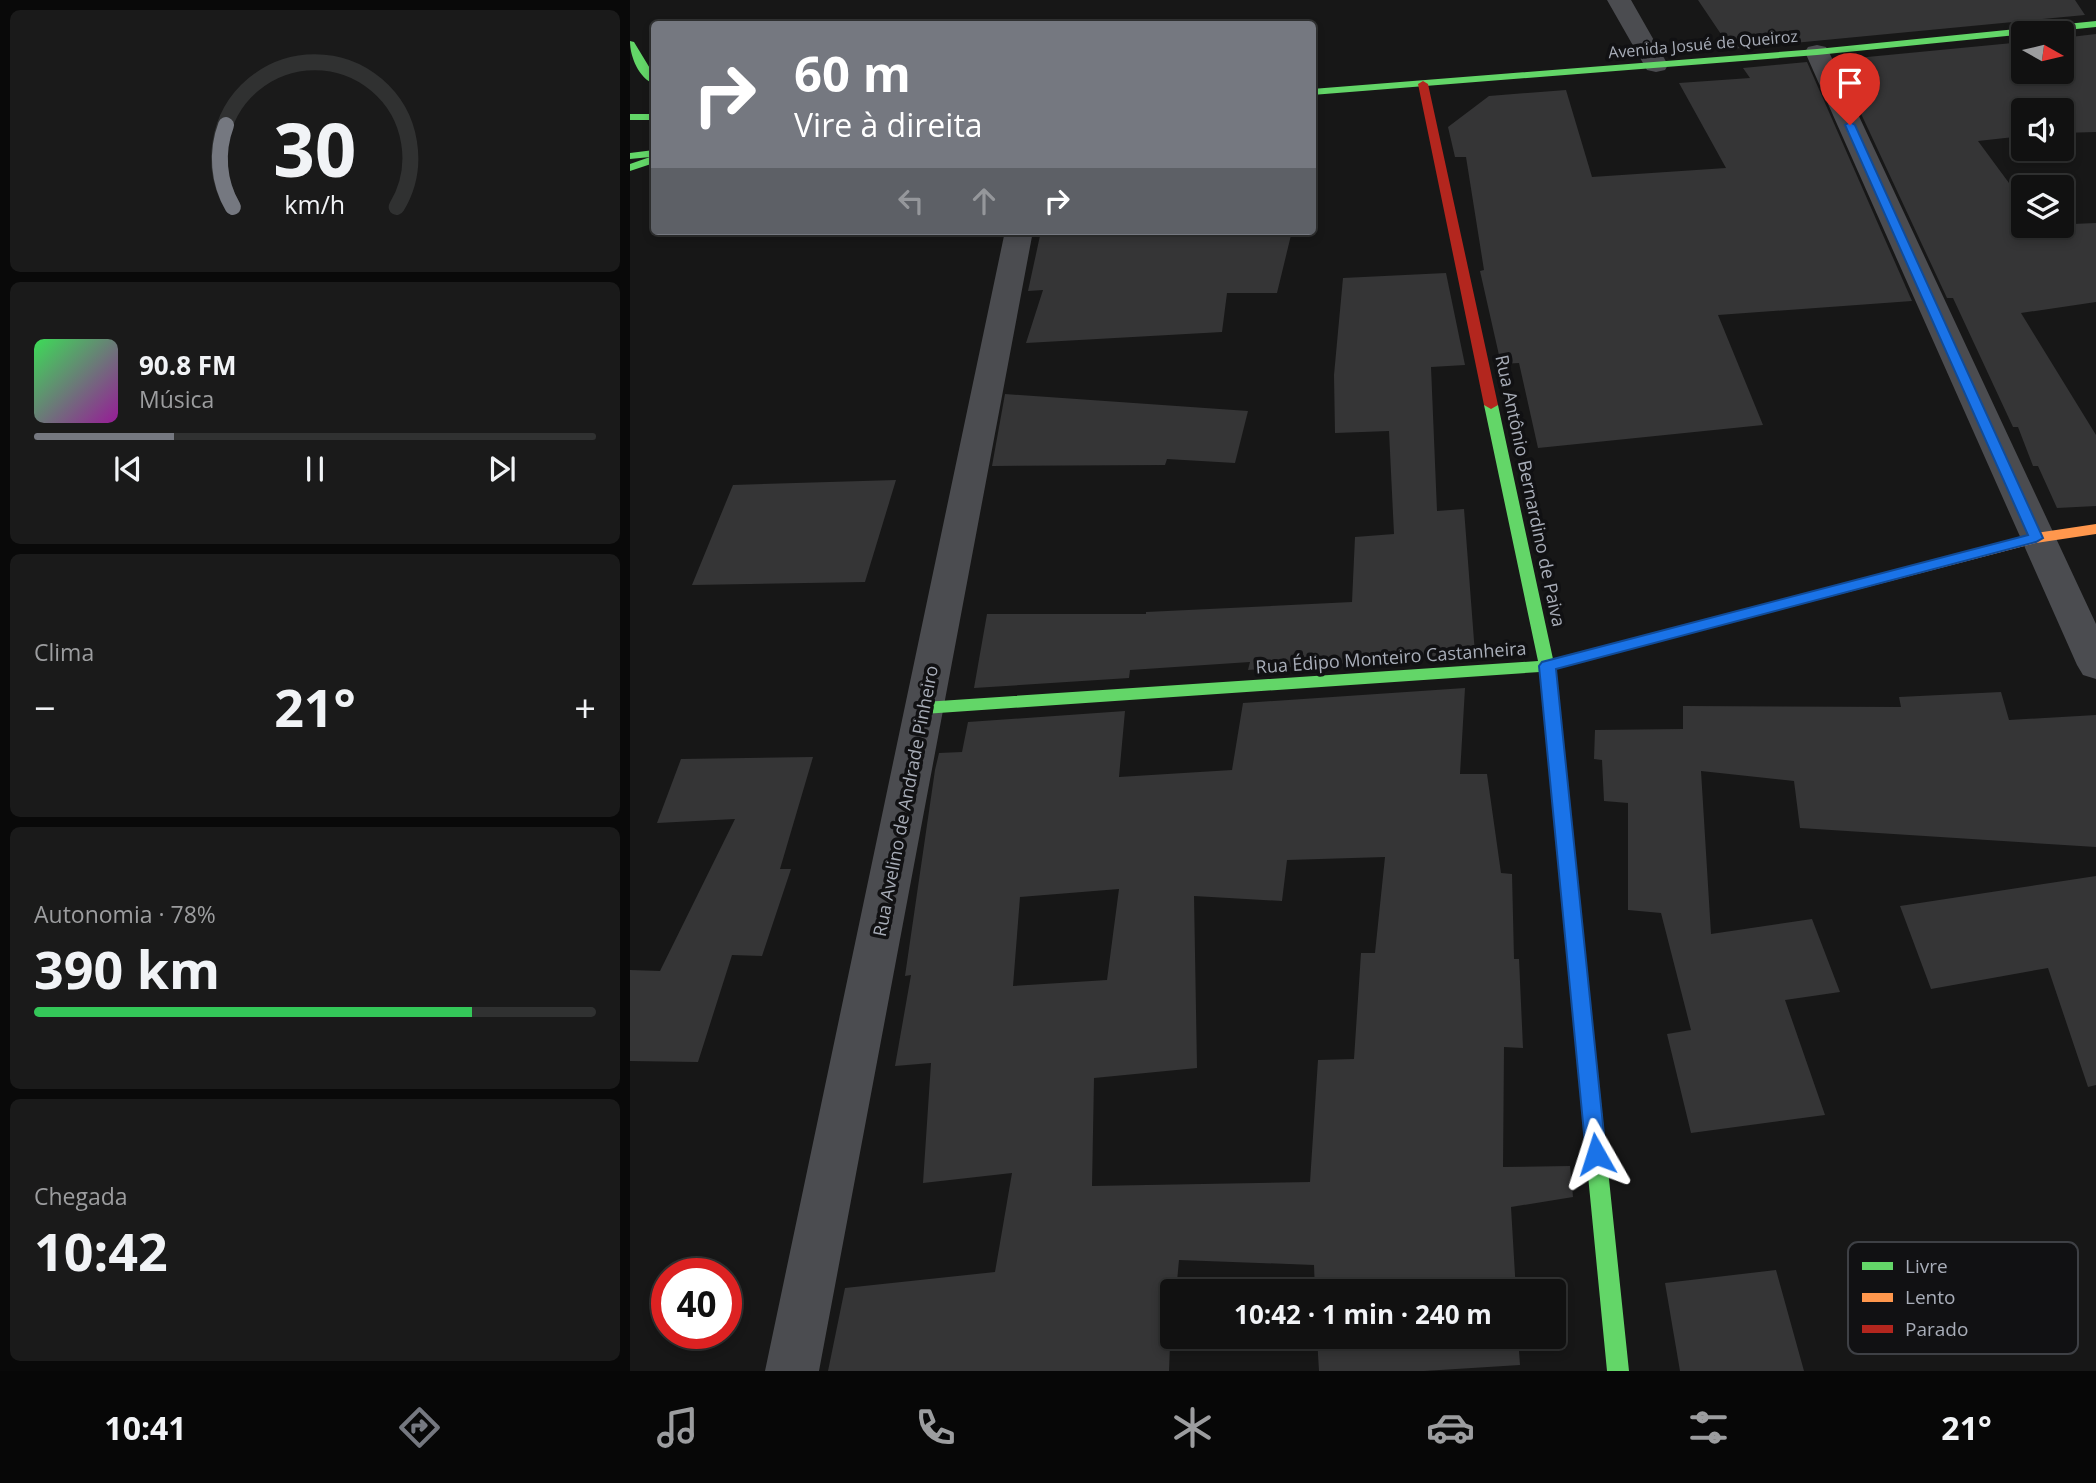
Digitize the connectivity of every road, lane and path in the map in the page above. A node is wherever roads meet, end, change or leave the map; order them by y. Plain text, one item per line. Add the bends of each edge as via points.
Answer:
1 (1619, 0) edge
2 (2096, 24) edge
3 (630, 44) edge
4 (1817, 52) junction
5 (1656, 65) junction
6 (651, 78) edge
7 (1423, 84) junction
8 (1316, 92) edge
9 (630, 117) edge
10 (651, 117) edge
11 (651, 153) edge
12 (630, 156) edge
13 (651, 160) edge
14 (630, 168) edge
15 (1019, 235) edge
16 (2096, 529) edge
17 (2036, 538) junction
18 (2096, 665) edge
19 (1547, 666) junction
20 (924, 708) junction
21 (792, 1371) edge
22 (1618, 1371) edge

1 - 5 street
2 - 4 main road, Avenida Josué de Queiroz
3 - 6 main road
4 - 5 main road, Avenida Josué de Queiroz
4 - 17 street
5 - 7 main road, Avenida Josué de Queiroz
7 - 8 main road, Avenida Josué de Queiroz
7 - 19 main road, Rua Antônio Bernardino de Paiva
9 - 10 main road
11 - 12 main road
13 - 14 main road
15 - 20 street, Rua Avelino de Andrade Pinheiro
16 - 17 main road, Rua Édipo Monteiro Castanheira
17 - 18 street
17 - 19 main road, Rua Édipo Monteiro Castanheira
19 - 20 main road, Rua Édipo Monteiro Castanheira
19 - 22 main road, Rua Antônio Bernardino de Paiva
20 - 21 street, Rua Avelino de Andrade Pinheiro

